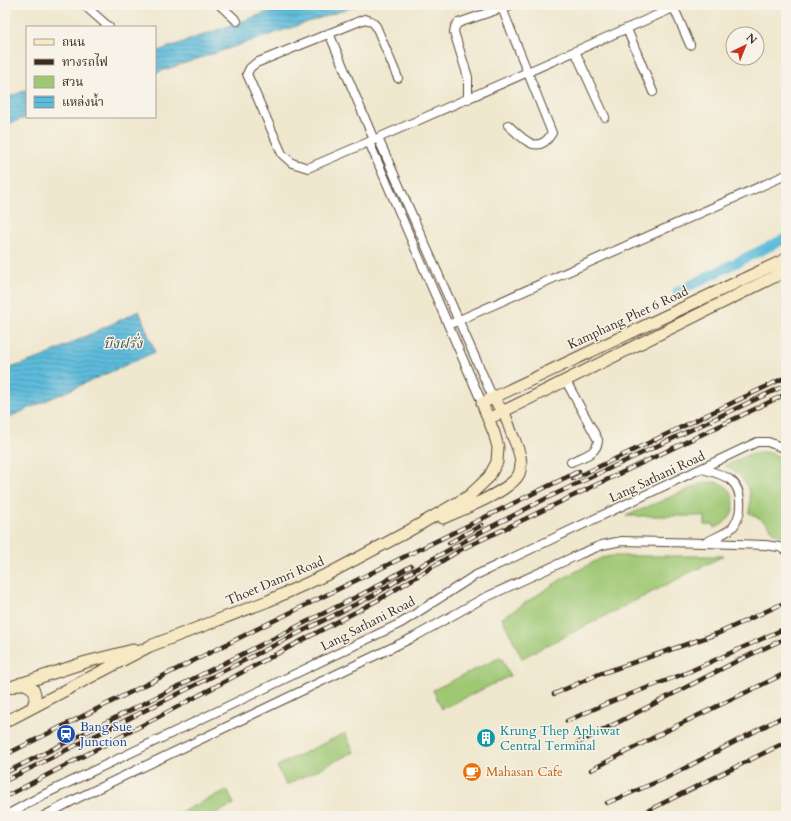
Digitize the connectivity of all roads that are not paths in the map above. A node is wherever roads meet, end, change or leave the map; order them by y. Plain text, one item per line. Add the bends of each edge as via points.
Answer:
1 (84, 5) edge
2 (220, 5) edge
3 (511, 5) edge
4 (677, 6) edge
5 (502, 8) junction
6 (237, 21) dead end
7 (109, 26) edge
8 (627, 28) junction
9 (329, 33) junction
10 (690, 45) dead end
11 (575, 51) junction
12 (527, 72) junction
13 (398, 78) dead end
14 (654, 92) dead end
15 (468, 99) junction
16 (605, 118) dead end
17 (508, 125) dead end
18 (374, 140) junction
19 (786, 175) edge
20 (786, 259) edge
21 (786, 271) edge
22 (458, 320) junction
23 (448, 325) junction
24 (566, 381) junction
25 (493, 398) junction
26 (482, 404) junction
27 (503, 412) junction
28 (488, 420) junction
29 (786, 449) edge
30 (571, 462) dead end
31 (702, 469) junction
32 (406, 533) junction
33 (706, 542) junction
34 (786, 550) edge
35 (150, 646) junction
36 (21, 683) junction
37 (5, 689) edge
38 (33, 706) junction
39 (5, 722) edge
40 (5, 816) edge
41 (44, 816) edge

1 - 7 street
2 - 6 street
3 - 5 street
4 - 8 street
4 - 10 street
5 - 12 street
5 - 15 street via 458,22 455,27 454,32 468,77
8 - 11 street
8 - 14 street
9 - 13 street via 365,19 372,21
9 - 18 street
9 - 18 street via 256,63 246,74 249,83 282,154 292,163 308,168
11 - 12 street
11 - 16 street
12 - 15 street
12 - 17 street via 552,134 544,144 531,144
15 - 18 street
18 - 22 street
18 - 23 street
19 - 22 street
20 - 25 street, Kamphang Phet 6 Road
21 - 24 street, Kamphang Phet 6 Road
22 - 23 street
22 - 25 street
23 - 26 street
24 - 27 street, Kamphang Phet 6 Road
24 - 30 street via 598,440 595,450
25 - 26 street, Kamphang Phet 6 Road
25 - 27 street, Thoet Damri Road
26 - 28 street, Thoet Damri Road
27 - 28 street, Kamphang Phet 6 Road
27 - 32 street, Thoet Damri Road via 519,452 521,465 519,474 511,484 472,506
28 - 32 street, Thoet Damri Road via 498,447 497,462 489,478 469,496
29 - 31 street, Lang Sathani Road via 768,442 757,442
31 - 33 street via 722,474 735,483 741,497 740,512 733,527
31 - 40 street, Lang Sathani Road via 474,576 401,623 45,794
32 - 35 street, Thoet Damri Road via 268,602
33 - 34 street via 765,545
33 - 41 street via 622,541 580,554 482,599 414,637
35 - 36 street, Thoet Damri Road via 86,662
35 - 38 street, Thoet Damri Road
36 - 37 street, Thoet Damri Road
36 - 38 street via 35,692
38 - 39 street, Thoet Damri Road

